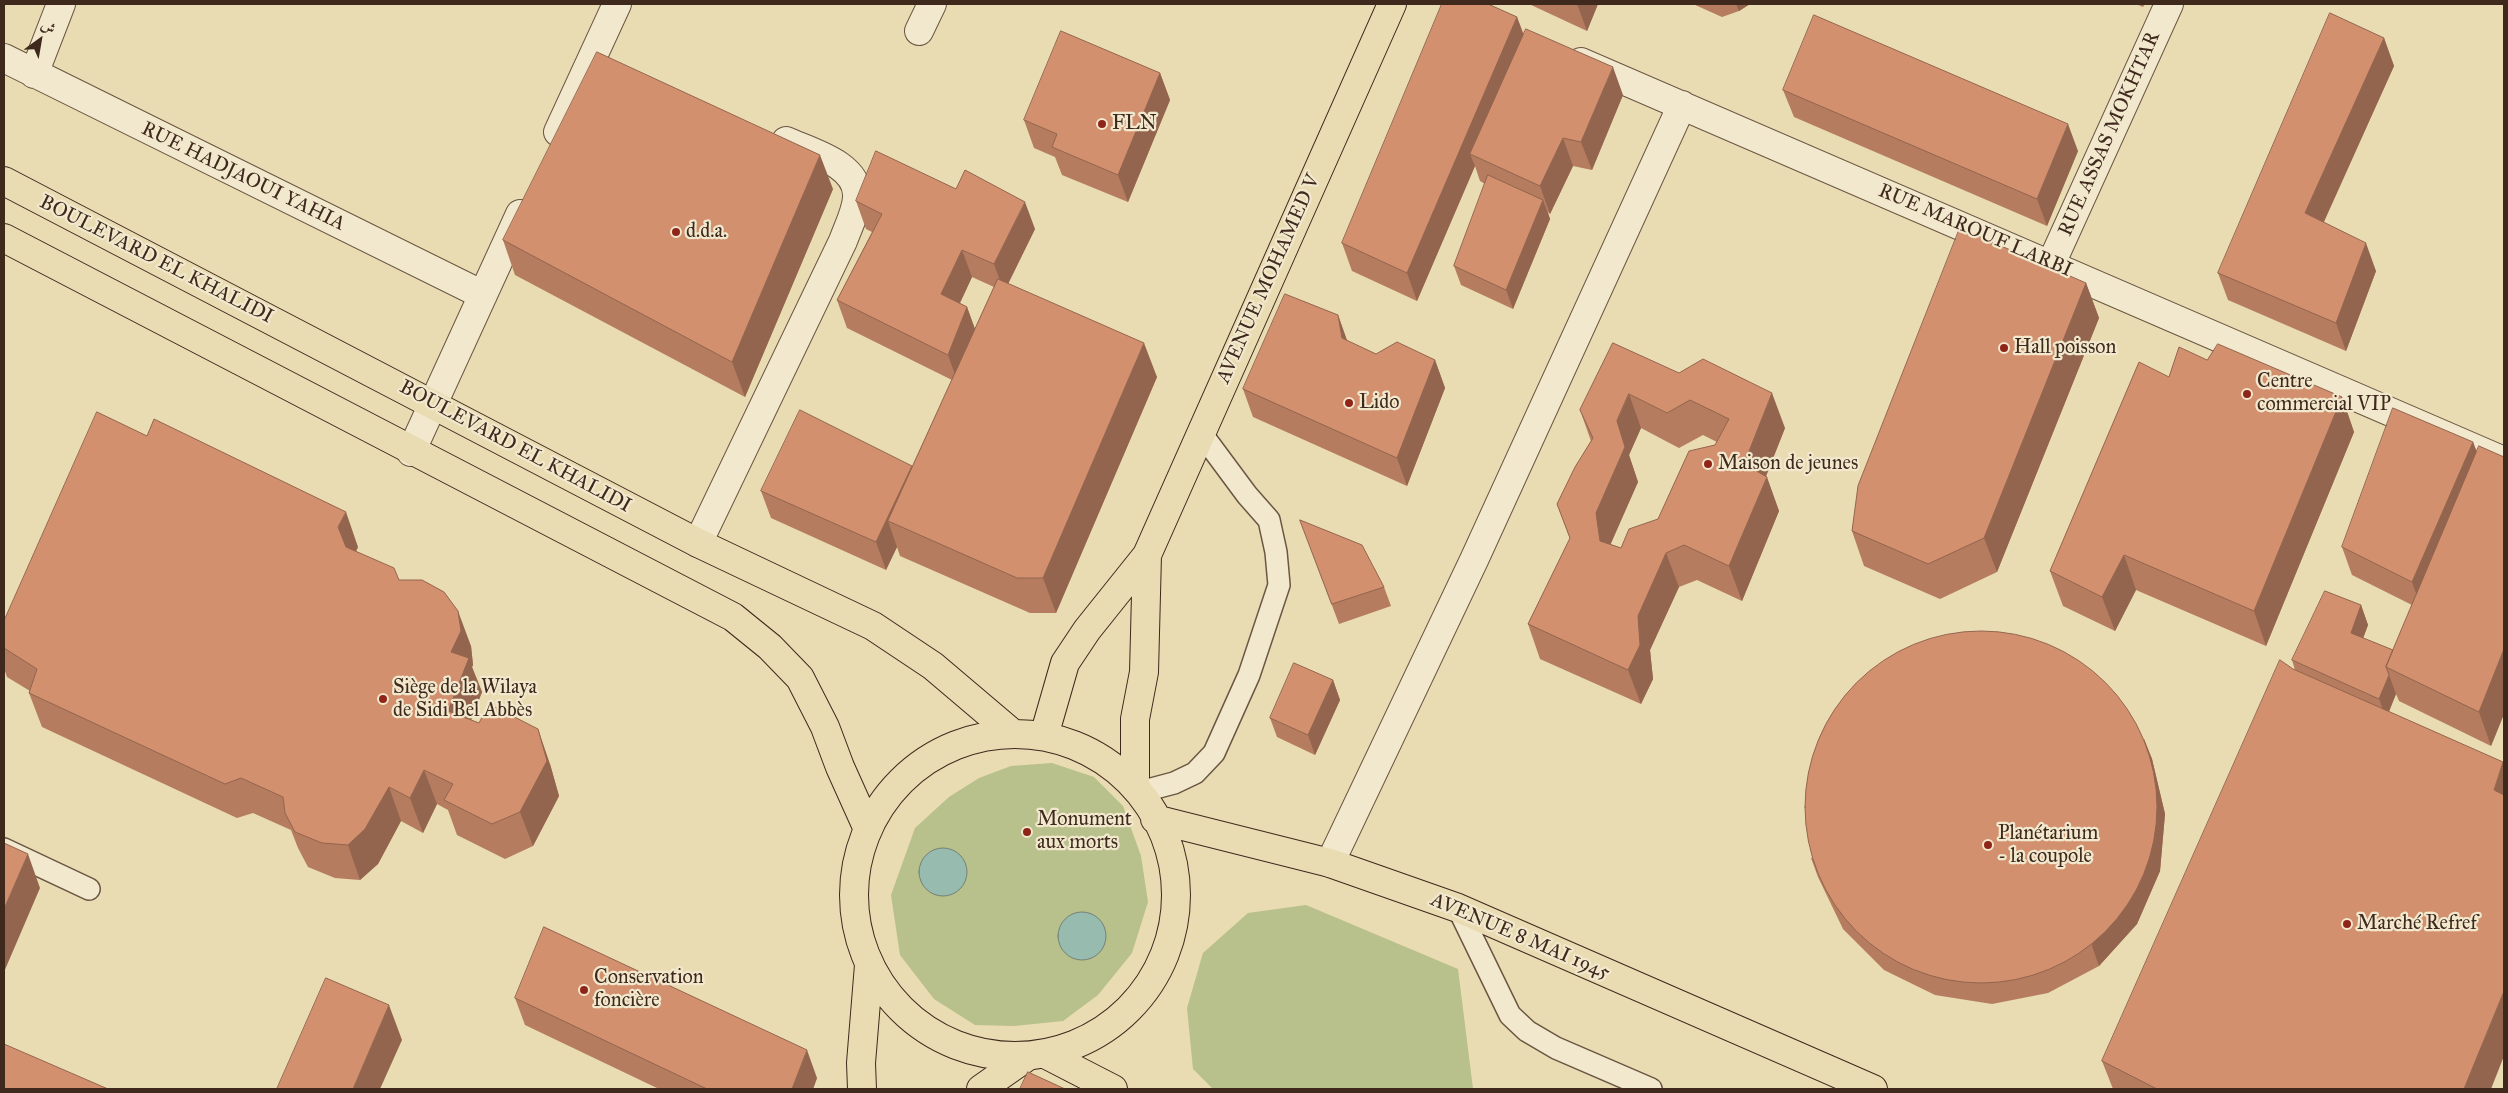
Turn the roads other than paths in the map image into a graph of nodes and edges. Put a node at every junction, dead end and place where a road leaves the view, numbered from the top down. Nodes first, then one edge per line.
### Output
1 (61, 4) edge
2 (617, 4) edge
3 (932, 4) edge
4 (1392, 4) edge
5 (2169, 4) edge
6 (919, 31) dead end
7 (1554, 50) edge
8 (4, 58) edge
9 (592, 59) junction
10 (618, 70) edge
11 (34, 74) junction
12 (1682, 105) junction
13 (760, 131) edge
14 (546, 159) edge
15 (4, 181) edge
16 (529, 195) edge
17 (4, 238) edge
18 (2051, 264) junction
19 (483, 295) junction
20 (433, 404) junction
21 (1201, 433) junction
22 (411, 452) junction
23 (2504, 461) edge
24 (698, 543) junction
25 (1147, 555) junction
26 (1012, 733) junction
27 (1044, 736) junction
28 (1137, 789) junction
29 (1156, 818) junction
30 (868, 827) junction
31 (4, 849) edge
32 (1330, 863) junction
33 (89, 889) dead end
34 (1458, 908) junction
35 (869, 965) junction
36 (1036, 1055) junction
37 (862, 1089) edge
38 (980, 1089) edge
39 (1112, 1089) edge
40 (1651, 1089) edge
41 (1873, 1089) edge

1 - 11 street
2 - 9 street
3 - 6 street
4 - 21 main road, AVENUE MOHAMED V
5 - 18 street, RUE ASSAS MOKHTAR
7 - 12 street, RUE MAROUF LARBI
8 - 11 street, RUE HADJAOUI YAHIA
9 - 10 street
9 - 14 street
11 - 19 street, RUE HADJAOUI YAHIA
12 - 18 street, RUE MAROUF LARBI
12 - 32 street
13 - 24 street
15 - 20 main road, BOULEVARD EL KHALIDI
16 - 19 street
17 - 22 main road
18 - 23 street, RUE MAROUF LARBI
19 - 20 street
20 - 22 street
20 - 24 main road, BOULEVARD EL KHALIDI
21 - 25 main road, AVENUE MOHAMED V
21 - 28 lane
22 - 30 main road
24 - 26 main road, BOULEVARD EL KHALIDI
25 - 27 main road
25 - 28 main road
26 - 27 main road
26 - 30 main road
27 - 28 main road
28 - 29 main road
29 - 32 main road, AVENUE 8 MAI 1945
29 - 36 main road
30 - 35 main road
31 - 33 lane
32 - 34 main road, AVENUE 8 MAI 1945
34 - 40 lane
34 - 41 main road, AVENUE 8 MAI 1945
35 - 36 main road
35 - 37 main road
36 - 38 main road
36 - 39 main road

